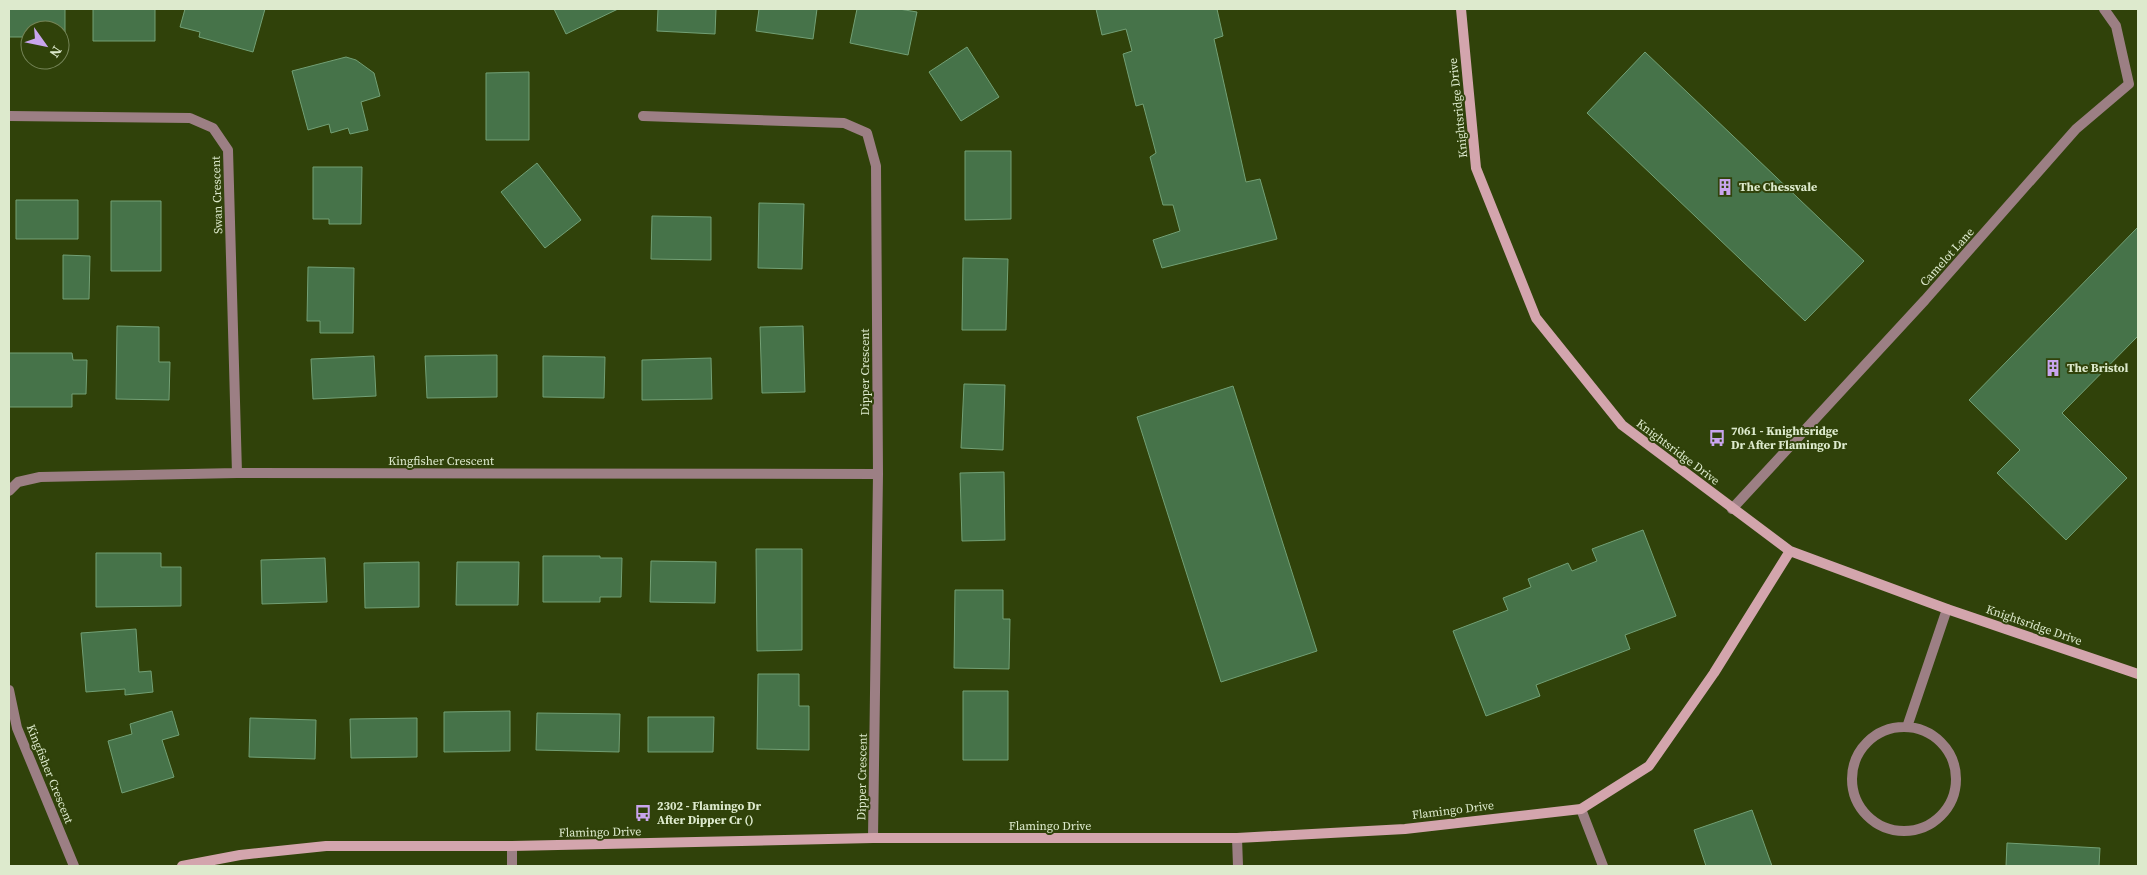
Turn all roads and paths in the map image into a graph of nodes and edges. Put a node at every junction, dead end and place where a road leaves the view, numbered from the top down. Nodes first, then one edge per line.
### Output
1 (1461, 9) edge
2 (2104, 9) edge
3 (9, 116) edge
4 (643, 116) dead end
5 (237, 473) junction
6 (878, 474) junction
7 (9, 491) edge
8 (1732, 509) junction
9 (1790, 551) junction
10 (1947, 608) junction
11 (2138, 674) edge
12 (9, 690) edge
13 (1907, 727) junction
14 (1581, 809) junction
15 (873, 838) junction
16 (1237, 838) junction
17 (512, 846) junction
18 (74, 866) edge
19 (182, 866) edge
20 (512, 866) edge
21 (1238, 866) edge
22 (1604, 866) edge

1 - 8 street, Knightsridge Drive
2 - 8 street, Camelot Lane
3 - 5 street, Swan Crescent
4 - 6 street, Dipper Crescent
5 - 6 street, Kingfisher Crescent
5 - 7 street, Kingfisher Crescent
6 - 15 street, Dipper Crescent
8 - 9 street, Knightsridge Drive
9 - 10 street, Knightsridge Drive
9 - 14 street, Flamingo Drive
10 - 11 street, Knightsridge Drive
10 - 13 street
12 - 18 street, Kingfisher Crescent
13 - 13 street
14 - 16 street, Flamingo Drive
14 - 22 street
15 - 16 street, Flamingo Drive
15 - 17 street, Flamingo Drive
16 - 21 street
17 - 19 street, Flamingo Drive
17 - 20 street

